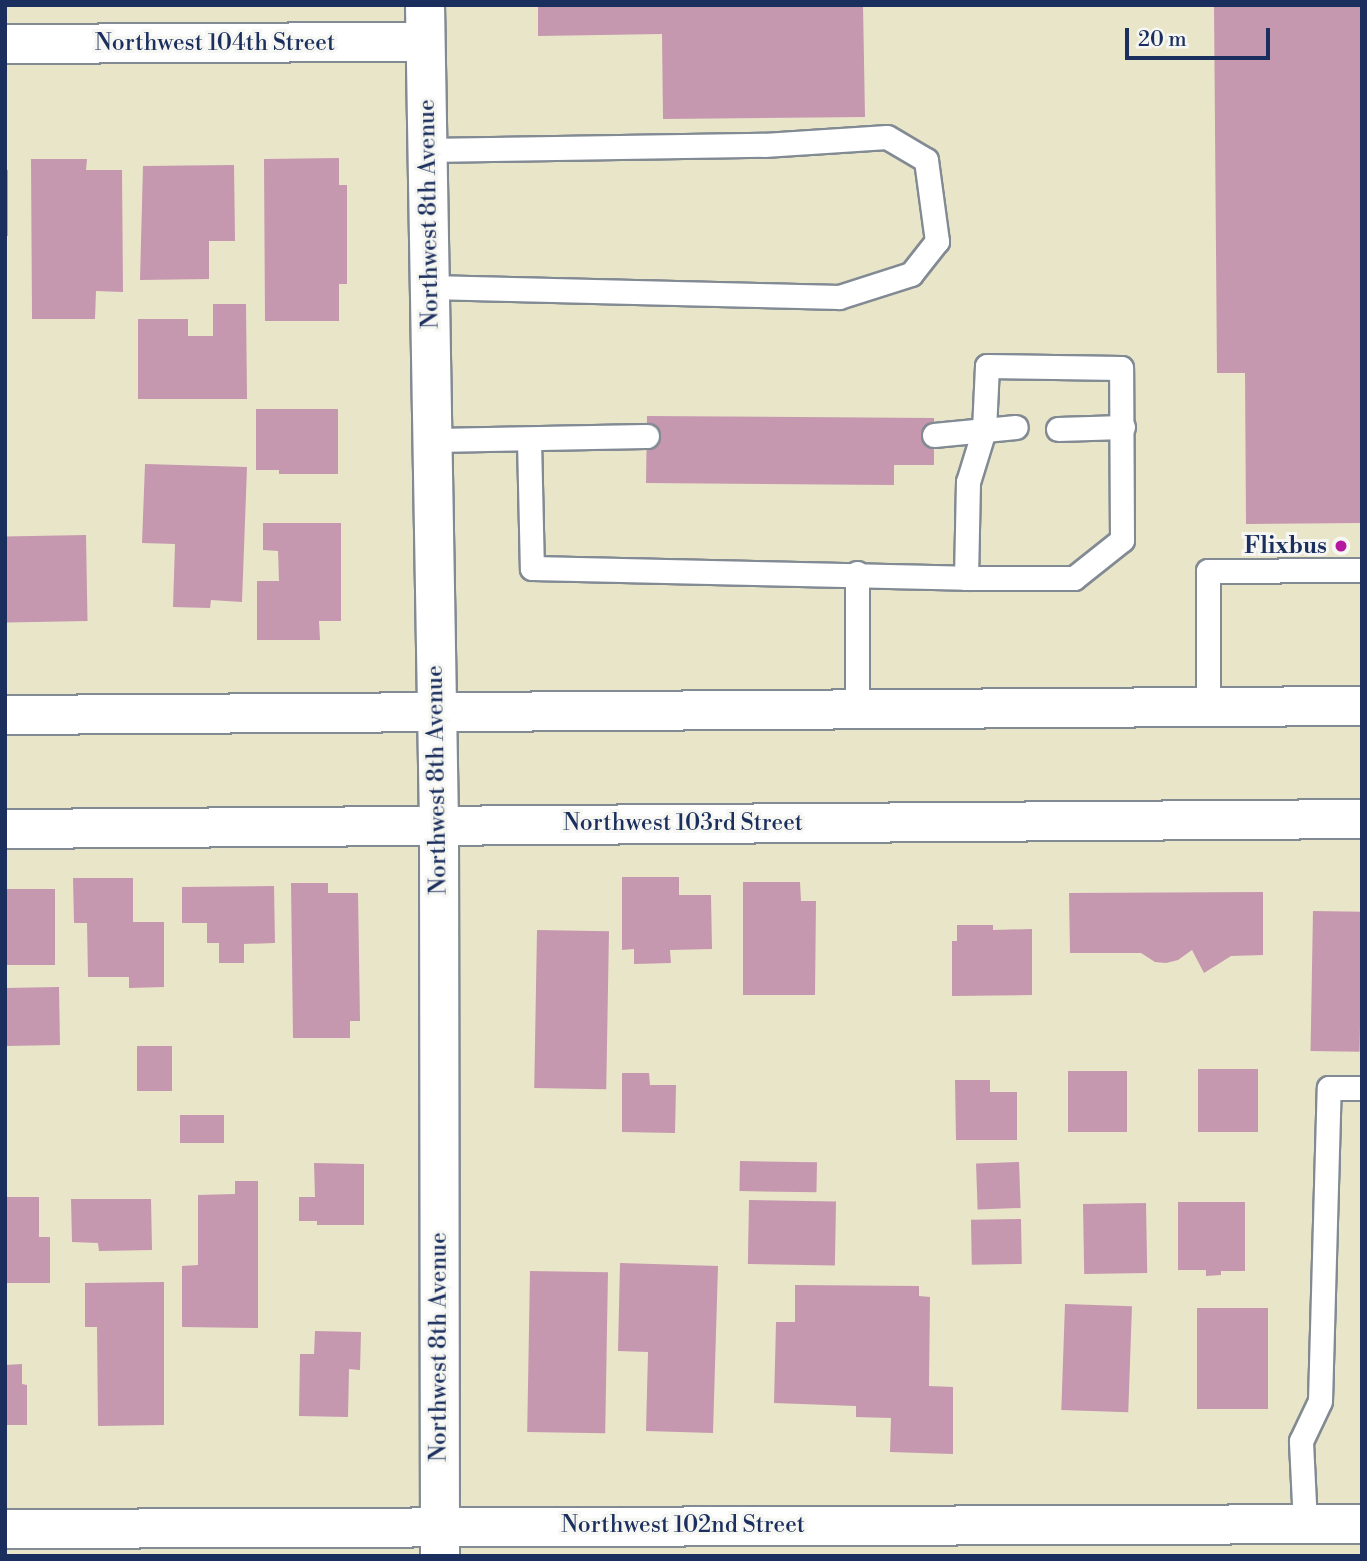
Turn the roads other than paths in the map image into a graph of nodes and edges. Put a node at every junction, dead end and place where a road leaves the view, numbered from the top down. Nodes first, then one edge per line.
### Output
1 (425, 24) edge
2 (5, 44) edge
3 (427, 150) junction
4 (430, 287) junction
5 (1016, 427) dead end
6 (1124, 427) junction
7 (1058, 429) dead end
8 (984, 430) junction
9 (934, 435) dead end
10 (647, 436) dead end
11 (433, 440) junction
12 (529, 440) junction
13 (1362, 570) edge
14 (857, 573) junction
15 (966, 578) junction
16 (1362, 706) edge
17 (1208, 708) junction
18 (857, 710) junction
19 (437, 713) junction
20 (5, 715) edge
21 (1362, 819) edge
22 (439, 825) junction
23 (5, 829) edge
24 (1362, 1088) edge
25 (1305, 1524) junction
26 (1362, 1524) edge
27 (5, 1529) edge
28 (440, 1541) edge

1 - 2 street, Northwest 104th Street
1 - 3 street, Northwest 8th Avenue
3 - 4 street, Northwest 8th Avenue
3 - 4 lane
4 - 11 street, Northwest 8th Avenue
5 - 8 lane
6 - 7 lane
6 - 8 lane
6 - 15 lane
8 - 9 lane
8 - 15 lane
10 - 12 lane
11 - 12 lane
11 - 19 street, Northwest 8th Avenue
12 - 14 lane
13 - 17 lane
14 - 15 lane
14 - 18 lane
16 - 17 street
17 - 18 street
18 - 19 street
19 - 20 street
19 - 22 street, Northwest 8th Avenue
21 - 22 street, Northwest 103rd Street
22 - 23 street, Northwest 103rd Street
22 - 28 street, Northwest 8th Avenue
24 - 25 lane
25 - 26 street, Northwest 102nd Street
25 - 28 street, Northwest 102nd Street
27 - 28 street, Northwest 102nd Street

